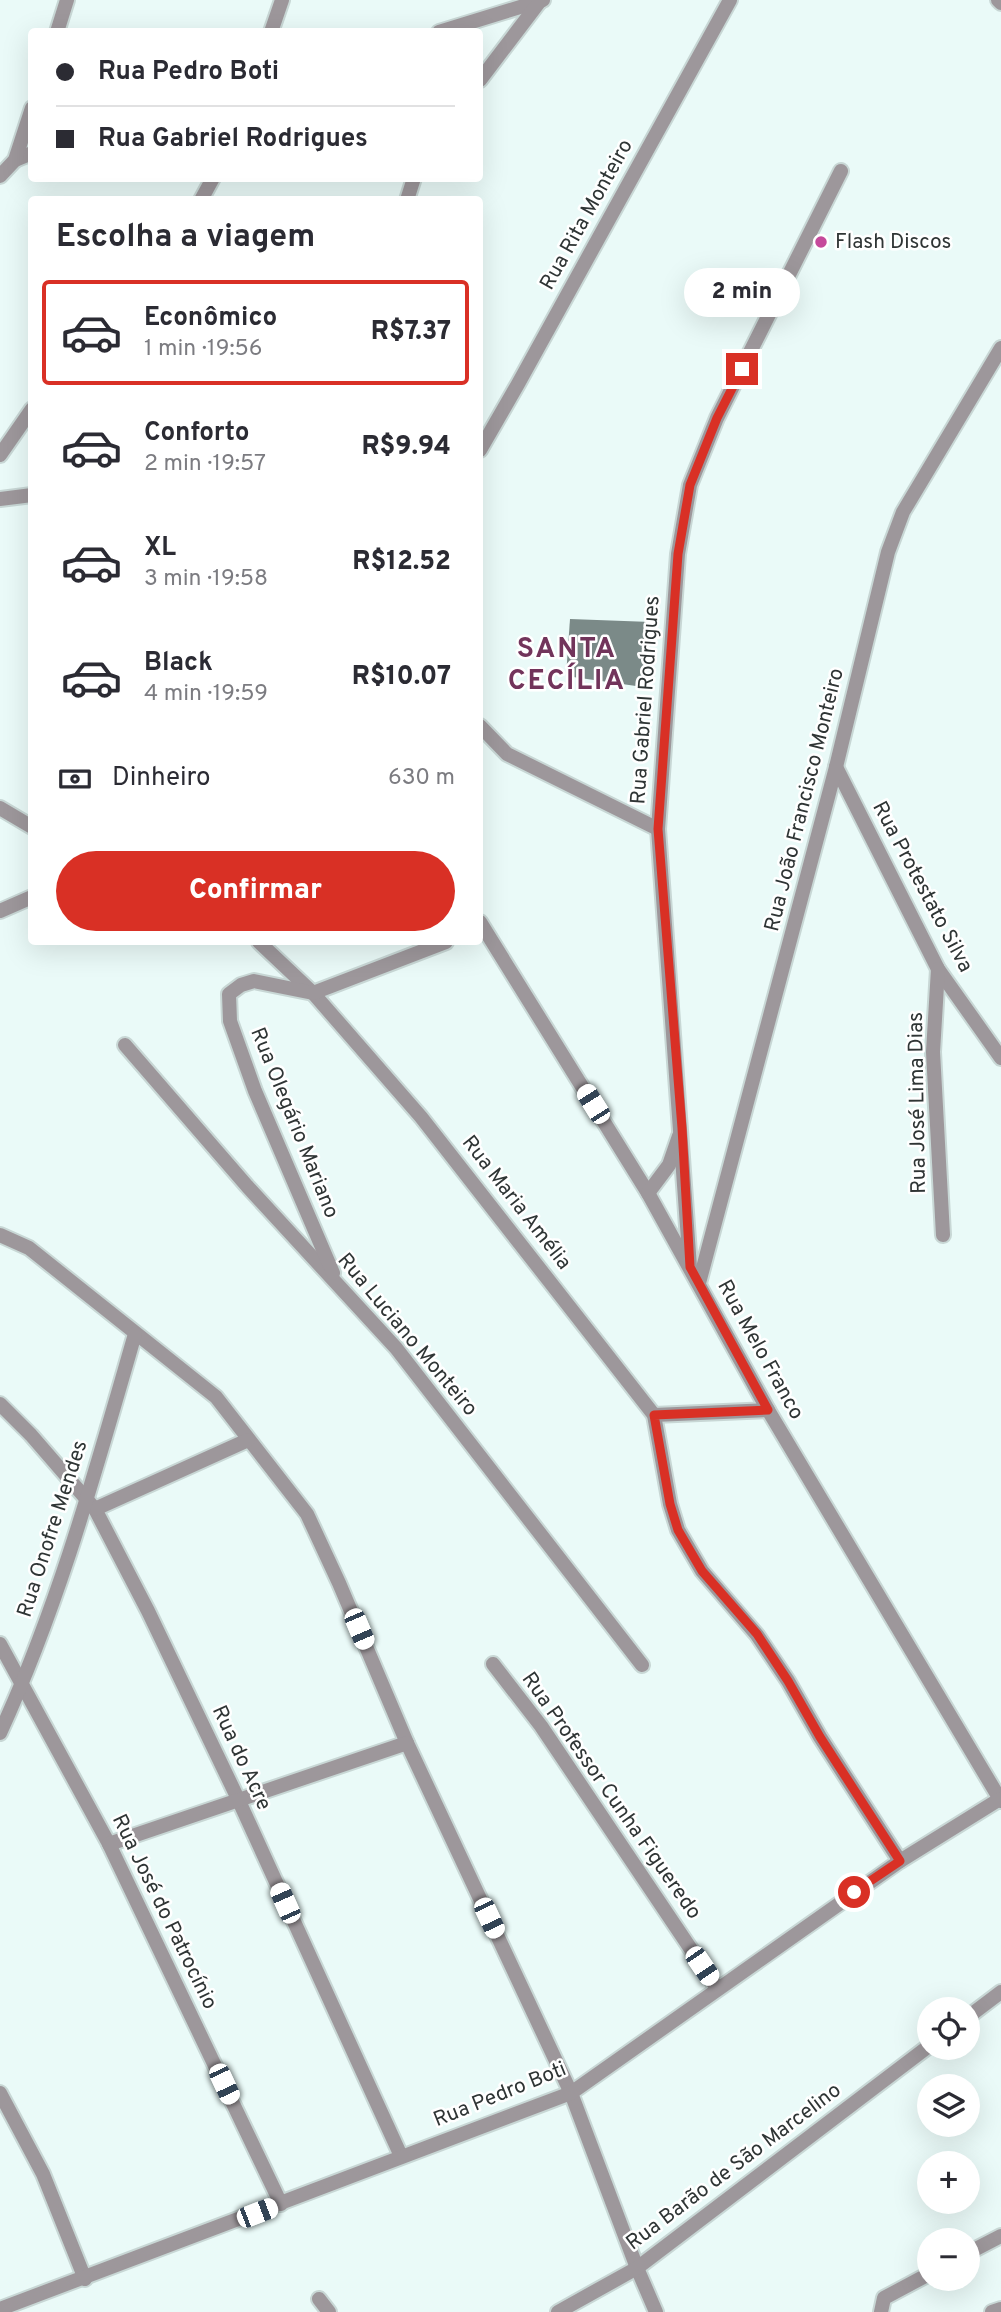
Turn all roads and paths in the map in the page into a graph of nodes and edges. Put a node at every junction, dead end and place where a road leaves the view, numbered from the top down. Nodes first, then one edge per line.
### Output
1 (67, 0) edge
2 (282, 0) edge
3 (730, 0) edge
4 (541, 1) edge
5 (58, 28) edge
6 (272, 28) edge
7 (452, 28) edge
8 (483, 76) edge
9 (28, 120) edge
10 (28, 155) edge
11 (15, 160) junction
12 (841, 171) dead end
13 (0, 176) edge
14 (1001, 348) edge
15 (28, 415) edge
16 (483, 445) edge
17 (0, 455) edge
18 (28, 496) edge
19 (0, 499) edge
20 (483, 729) edge
21 (836, 767) junction
22 (0, 808) edge
23 (28, 825) edge
24 (658, 829) junction
25 (28, 899) edge
26 (0, 911) edge
27 (483, 929) edge
28 (262, 945) edge
29 (438, 945) edge
30 (937, 969) junction
31 (313, 993) junction
32 (125, 1045) dead end
33 (1001, 1058) edge
34 (682, 1128) junction
35 (648, 1192) junction
36 (0, 1235) edge
37 (943, 1235) dead end
38 (690, 1267) junction
39 (699, 1283) junction
40 (338, 1284) junction
41 (135, 1334) junction
42 (0, 1405) edge
43 (768, 1410) junction
44 (654, 1415) junction
45 (248, 1440) junction
46 (91, 1504) junction
47 (0, 1644) edge
48 (494, 1664) dead end
49 (642, 1665) dead end
50 (23, 1684) junction
51 (0, 1733) edge
52 (407, 1744) junction
53 (1000, 1800) edge
54 (239, 1801) junction
55 (109, 1844) junction
56 (900, 1861) junction
57 (717, 1988) junction
58 (1001, 1992) edge
59 (980, 2008) edge
60 (917, 2055) edge
61 (571, 2093) junction
62 (0, 2094) edge
63 (401, 2156) junction
64 (281, 2204) junction
65 (1001, 2236) edge
66 (980, 2247) edge
67 (637, 2268) junction
68 (85, 2279) junction
69 (917, 2280) edge
70 (319, 2299) dead end
71 (0, 2309) edge
72 (1001, 2309) edge
73 (330, 2312) edge
74 (558, 2312) edge
75 (656, 2312) edge
76 (881, 2312) edge
77 (992, 2312) edge

1 - 5 street
2 - 6 street
3 - 16 street, Rua Rita Monteiro
4 - 7 street
4 - 8 street
9 - 11 street
10 - 11 street
11 - 13 street
12 - 24 street, Rua Gabriel Rodrigues
14 - 21 street, Rua João Francisco Monteiro
15 - 17 street
18 - 19 street
20 - 24 street
21 - 30 street, Rua Protestato Silva
21 - 39 street, Rua João Francisco Monteiro
22 - 23 street
24 - 34 street, Rua Gabriel Rodrigues
25 - 26 street
27 - 35 street, Rua Melo Franco
28 - 31 street, Rua Maria Amélia
29 - 31 street
30 - 33 street, Rua Protestato Silva
30 - 37 street, Rua José Lima Dias
31 - 40 street, Rua Olegário Mariano
31 - 44 street, Rua Maria Amélia
32 - 40 street, Rua Luciano Monteiro
34 - 35 street
34 - 38 street, Rua Gabriel Rodrigues
35 - 38 street, Rua Melo Franco
36 - 41 street
38 - 39 street, Rua Melo Franco
39 - 43 street, Rua Melo Franco
40 - 49 street, Rua Luciano Monteiro
41 - 45 street
41 - 46 street, Rua Onofre Mendes
42 - 46 street, Rua do Acre
43 - 44 street
43 - 53 street, Rua Melo Franco
44 - 56 street
45 - 46 street
45 - 52 street
46 - 50 street, Rua Onofre Mendes
46 - 54 street, Rua do Acre
47 - 50 street, Rua José do Patrocínio
48 - 57 street, Rua Professor Cunha Figueredo
50 - 51 street, Rua Onofre Mendes
50 - 55 street, Rua José do Patrocínio
52 - 54 street
52 - 61 street
53 - 56 street, Rua Pedro Boti
54 - 55 street
54 - 63 street, Rua do Acre
55 - 64 street, Rua José do Patrocínio
56 - 57 street, Rua Pedro Boti
57 - 61 street, Rua Pedro Boti
58 - 59 street
60 - 67 street, Rua Barão de São Marcelino
61 - 63 street, Rua Pedro Boti
61 - 67 street
62 - 68 street
63 - 64 street, Rua Pedro Boti
64 - 68 street, Rua Pedro Boti
65 - 66 street
67 - 74 street, Rua Barão de São Marcelino
67 - 75 street
68 - 71 street, Rua Pedro Boti
69 - 76 street
70 - 73 street
72 - 77 street

